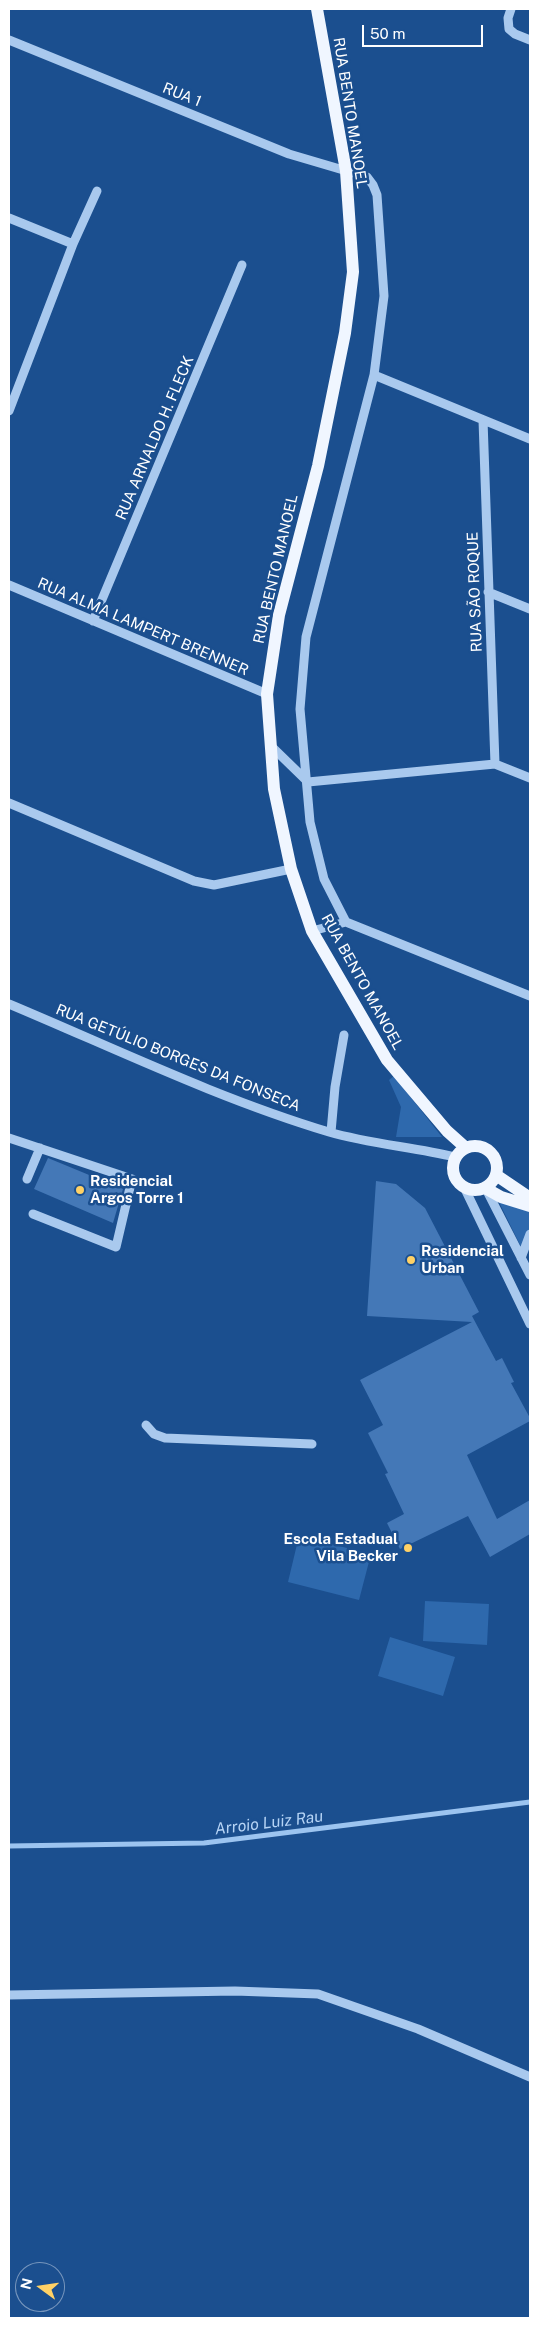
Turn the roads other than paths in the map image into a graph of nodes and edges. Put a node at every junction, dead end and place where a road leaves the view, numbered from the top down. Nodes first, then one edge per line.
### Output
1 (317, 9) edge
2 (511, 9) edge
3 (9, 40) edge
4 (530, 40) edge
5 (346, 171) junction
6 (97, 191) dead end
7 (9, 218) edge
8 (73, 244) junction
9 (242, 265) dead end
10 (374, 375) junction
11 (9, 411) edge
12 (483, 420) junction
13 (530, 439) edge
14 (9, 585) edge
15 (488, 592) junction
16 (530, 609) edge
17 (93, 621) junction
18 (267, 694) junction
19 (271, 746) junction
20 (496, 764) junction
21 (530, 778) edge
22 (308, 782) junction
23 (9, 803) edge
24 (291, 869) junction
25 (346, 922) junction
26 (312, 932) junction
27 (530, 996) edge
28 (9, 1004) edge
29 (344, 1036) dead end
30 (331, 1132) junction
31 (9, 1138) edge
32 (40, 1148) junction
33 (466, 1148) junction
34 (455, 1158) junction
35 (496, 1175) junction
36 (27, 1179) dead end
37 (465, 1188) junction
38 (485, 1188) junction
39 (530, 1198) edge
40 (530, 1206) edge
41 (33, 1214) dead end
42 (530, 1234) edge
43 (521, 1258) junction
44 (530, 1275) edge
45 (530, 1324) edge
46 (146, 1425) dead end
47 (312, 1444) dead end
48 (9, 1995) edge
49 (530, 2077) edge

1 - 5 main road, RUA BENTO MANOEL
2 - 4 street
3 - 5 street, RUA 1
5 - 10 street, RUA 1
5 - 18 main road, RUA BENTO MANOEL
6 - 8 street
7 - 8 street
8 - 11 street
9 - 17 street, RUA ARNALDO H. FLECK
10 - 12 street
10 - 22 street, RUA 1
12 - 13 street
12 - 15 street, RUA SÃO ROQUE
14 - 17 street, RUA ALMA LAMPERT BRENNER
15 - 16 street
15 - 20 street, RUA SÃO ROQUE
17 - 18 street, RUA ALMA LAMPERT BRENNER
18 - 19 main road, RUA BENTO MANOEL
19 - 22 street
19 - 24 main road, RUA BENTO MANOEL
20 - 21 street
20 - 22 street
22 - 25 street, RUA 1
23 - 24 street
24 - 26 main road, RUA BENTO MANOEL
25 - 26 street
25 - 27 street
26 - 33 main road, RUA BENTO MANOEL
28 - 30 street, RUA GETÚLIO BORGES DA FONSECA
29 - 30 street
30 - 34 street, RUA GETÚLIO BORGES DA FONSECA
31 - 32 street
32 - 36 street
32 - 41 street
33 - 34 main road
33 - 35 main road
34 - 37 main road
35 - 38 main road
35 - 39 main road
37 - 38 main road
37 - 45 street
38 - 40 main road
38 - 43 street
42 - 43 street
43 - 44 street
46 - 47 street
48 - 49 street

